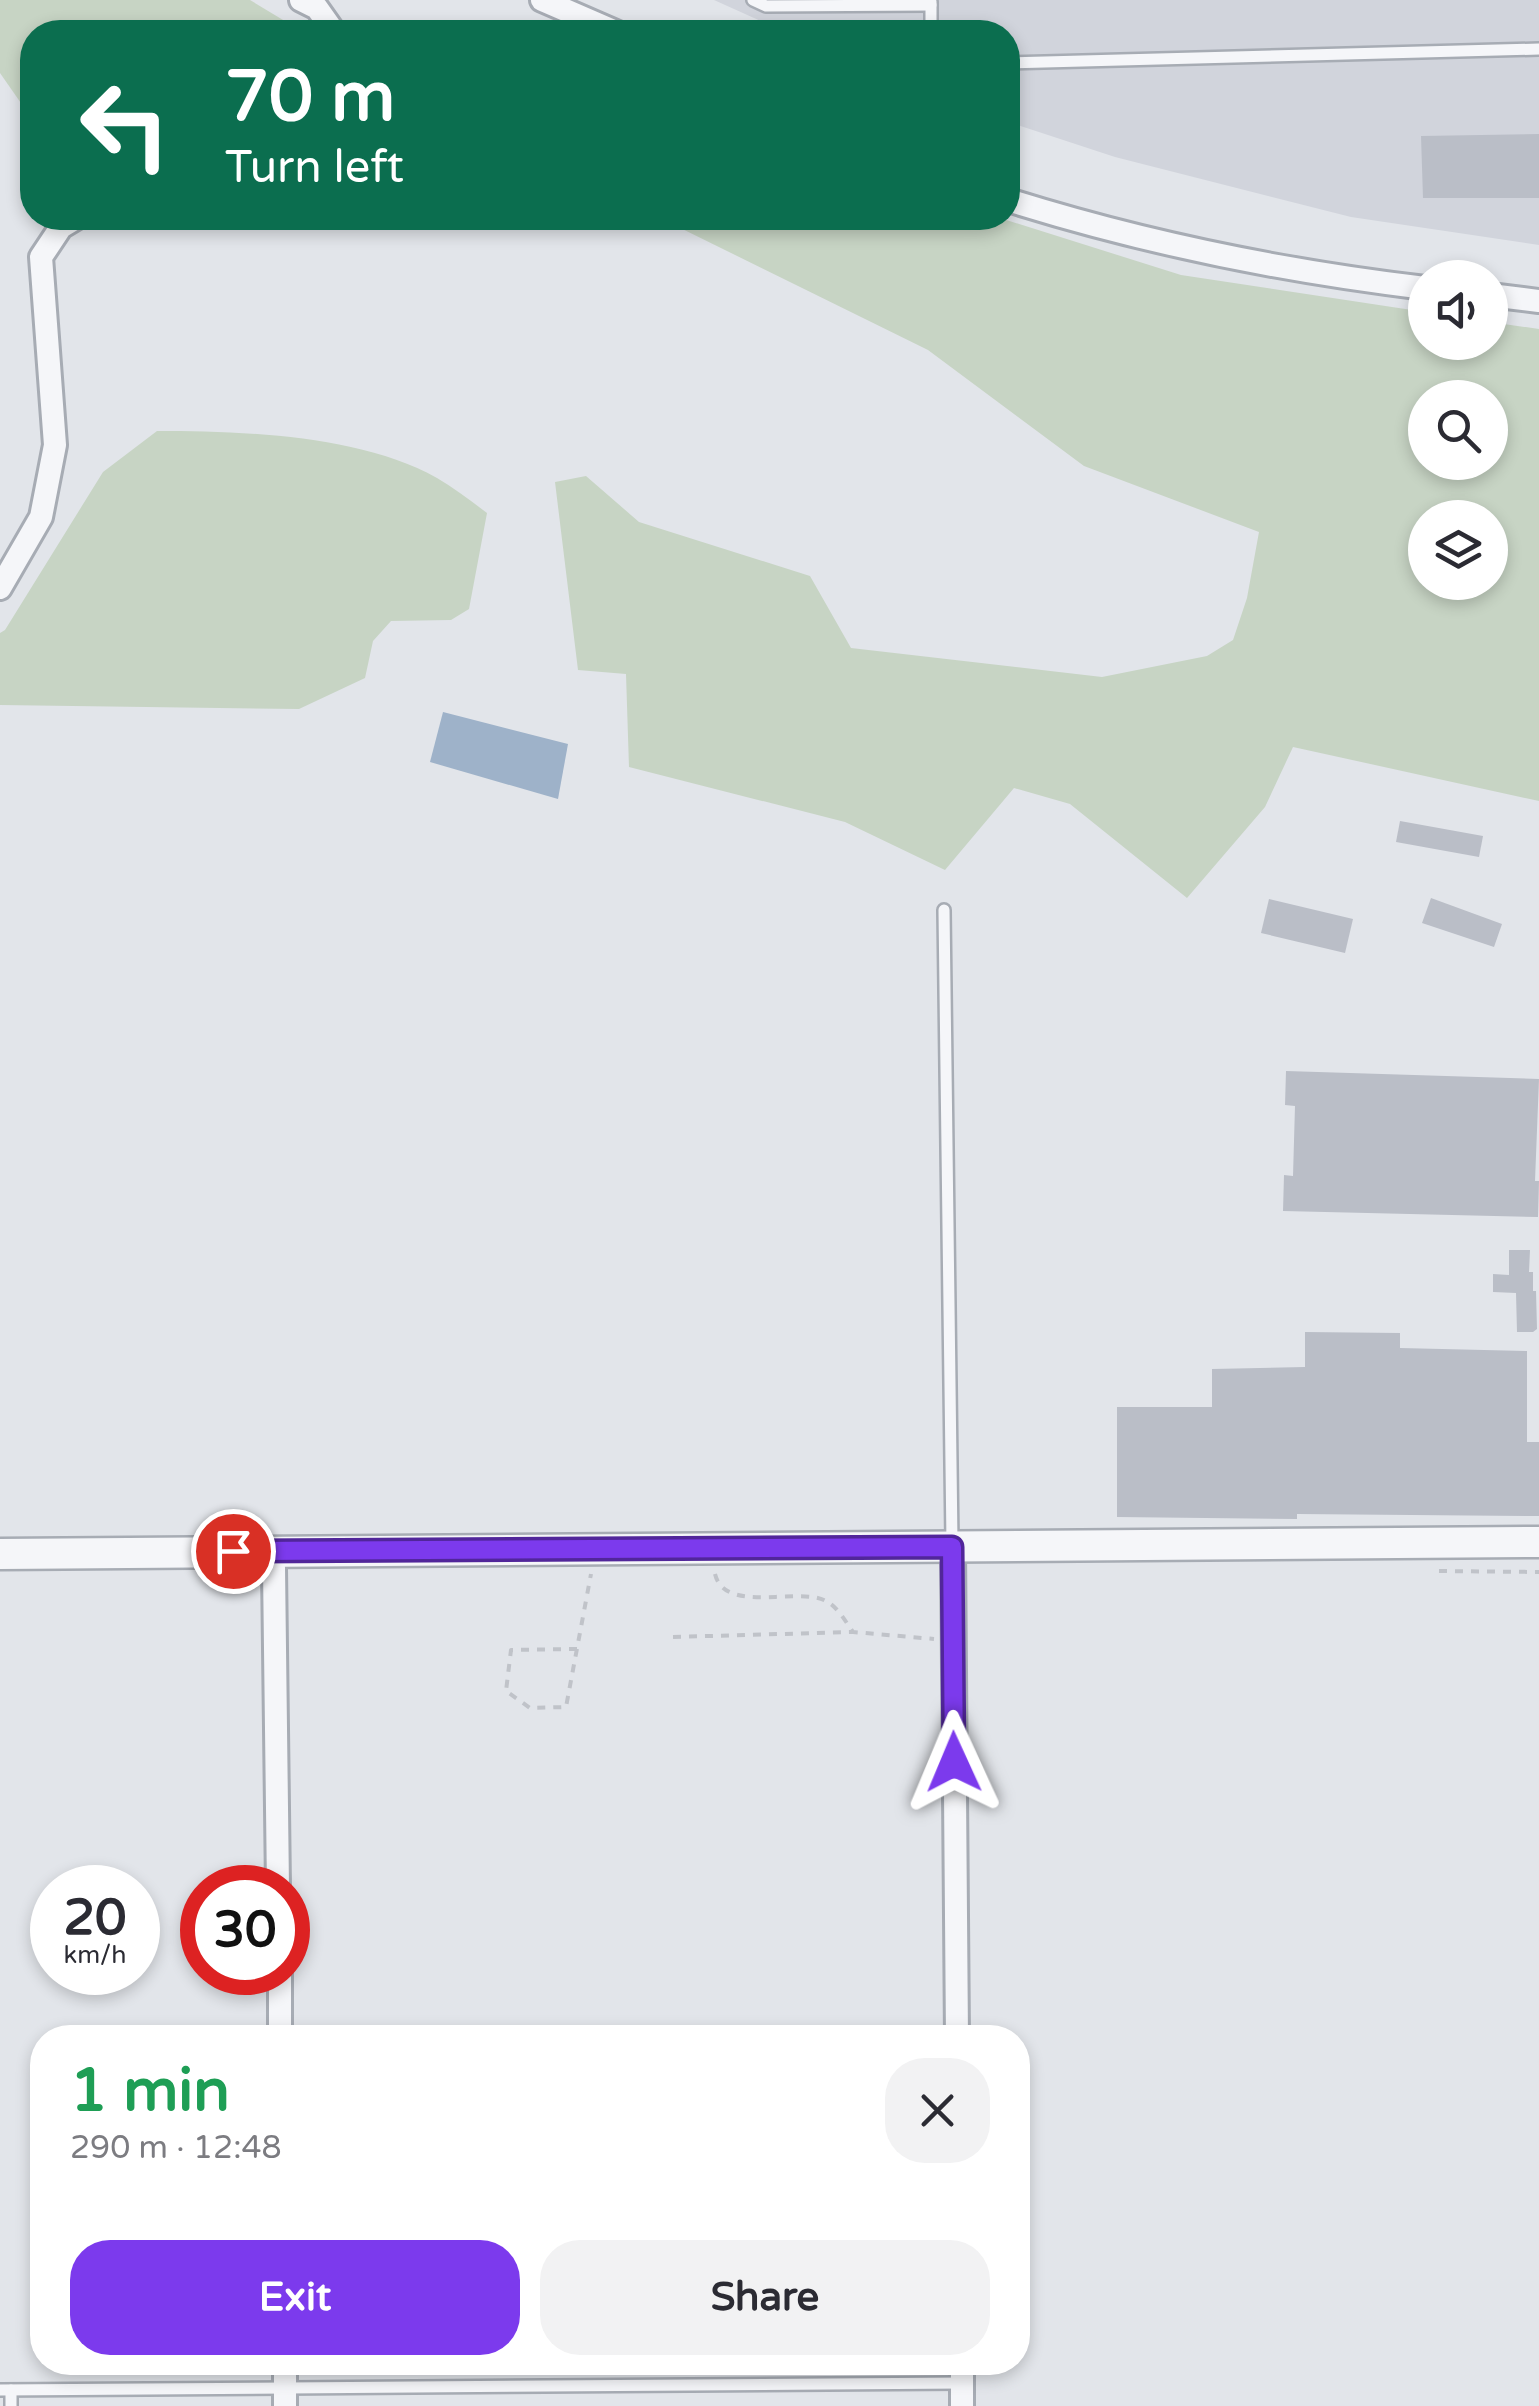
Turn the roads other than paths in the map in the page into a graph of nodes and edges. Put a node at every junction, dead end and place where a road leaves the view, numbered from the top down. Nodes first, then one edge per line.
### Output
1 (301, 0) edge
2 (542, 0) edge
3 (754, 0) edge
4 (931, 3) edge
5 (326, 20) edge
6 (588, 20) edge
7 (1539, 48) edge
8 (1020, 63) edge
9 (1020, 204) edge
10 (59, 230) edge
11 (1408, 286) edge
12 (1508, 297) edge
13 (1539, 300) edge
14 (0, 588) edge
15 (944, 910) dead end
16 (1539, 1542) edge
17 (952, 1547) junction
18 (272, 1550) junction
19 (0, 1554) edge
20 (278, 1865) edge
21 (280, 1995) edge
22 (280, 2025) edge
23 (958, 2025) edge
24 (962, 2384) edge
25 (5, 2390) edge
26 (285, 2396) edge
27 (10, 2406) edge

1 - 5 street
2 - 6 street
3 - 4 lane
7 - 8 lane
9 - 11 street
10 - 14 street
12 - 13 street
15 - 17 lane
16 - 17 street
17 - 18 street
17 - 23 street
18 - 19 street
18 - 20 street
21 - 22 street
24 - 26 lane
25 - 26 lane
25 - 27 lane

